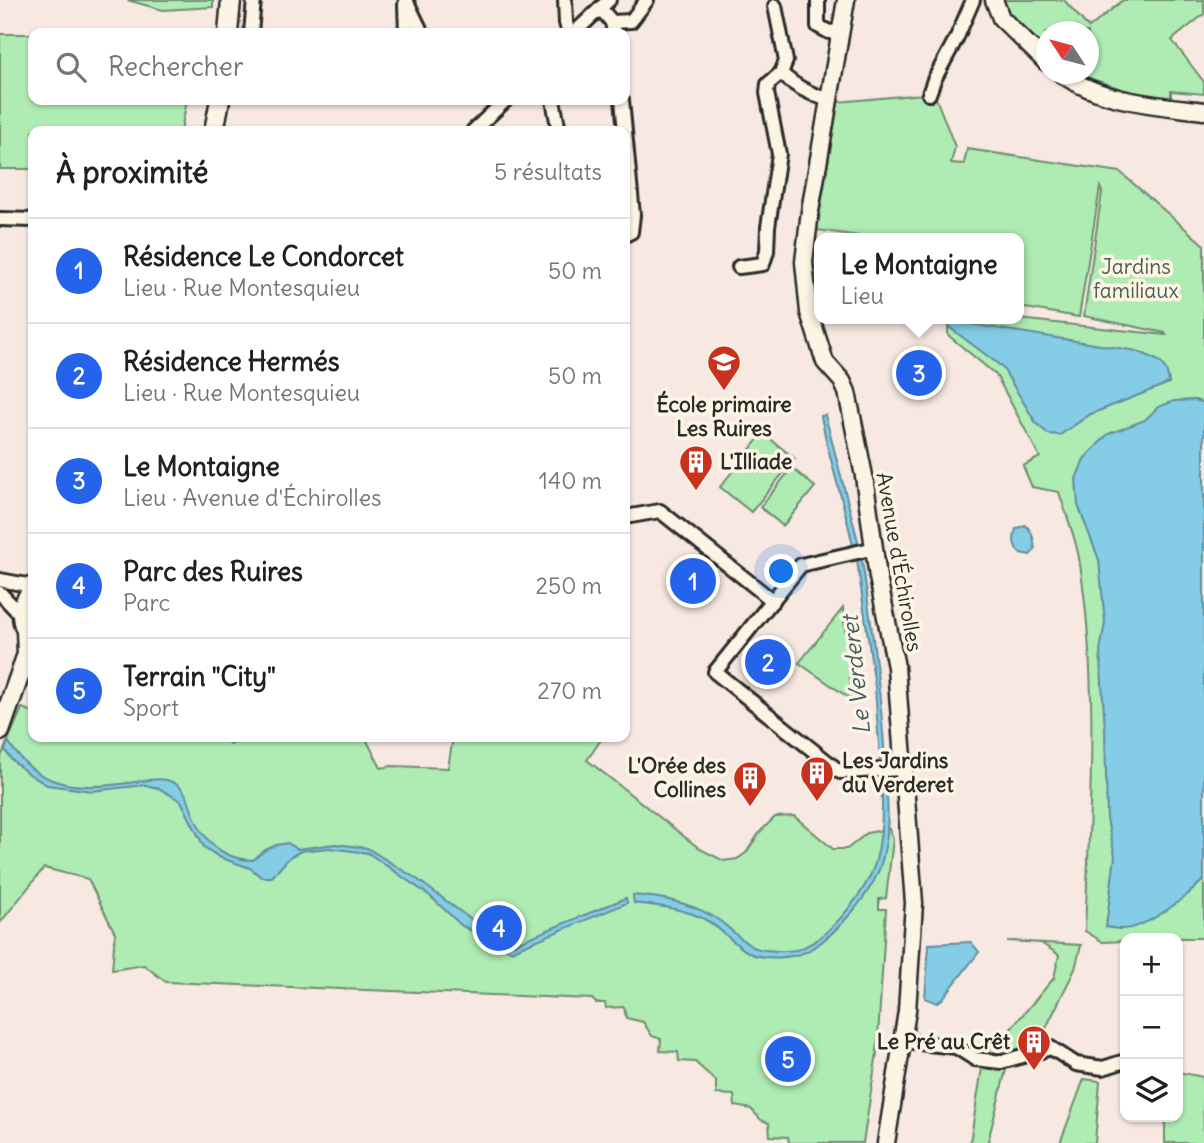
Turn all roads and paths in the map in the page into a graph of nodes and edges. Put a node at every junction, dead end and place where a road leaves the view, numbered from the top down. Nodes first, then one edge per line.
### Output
1 (231, 0) edge
2 (254, 0) edge
3 (405, 0) edge
4 (565, 0) edge
5 (647, 0) edge
6 (818, 0) edge
7 (846, 0) edge
8 (973, 0) edge
9 (994, 0) edge
10 (604, 4) edge
11 (775, 6) dead end
12 (228, 28) edge
13 (251, 28) edge
14 (406, 28) edge
15 (419, 28) edge
16 (569, 28) edge
17 (578, 28) edge
18 (613, 28) edge
19 (841, 31) junction
20 (1036, 52) edge
21 (781, 73) junction
22 (1080, 84) edge
23 (929, 94) dead end
24 (830, 100) junction
25 (219, 105) edge
26 (501, 105) edge
27 (554, 105) edge
28 (622, 105) edge
29 (1204, 111) edge
30 (215, 126) edge
31 (477, 126) edge
32 (558, 126) edge
33 (624, 126) edge
34 (630, 184) edge
35 (0, 219) edge
36 (28, 220) edge
37 (630, 232) edge
38 (739, 267) dead end
39 (630, 516) edge
40 (871, 549) junction
41 (0, 580) edge
42 (28, 587) edge
43 (0, 593) edge
44 (28, 596) edge
45 (774, 601) junction
46 (27, 628) edge
47 (28, 682) edge
48 (1, 728) edge
49 (897, 770) junction
50 (902, 1041) junction
51 (1120, 1063) edge
52 (886, 1143) edge

1 - 12 main road
2 - 13 street
3 - 14 street
3 - 15 street
4 - 16 street
5 - 18 street
6 - 19 street
7 - 19 street, Avenue d'Échirolles
8 - 23 street
9 - 20 street
10 - 17 street
10 - 18 street
11 - 21 street
19 - 24 street, Avenue d'Échirolles
21 - 24 street
21 - 38 street
22 - 29 street
24 - 40 street, Avenue d'Échirolles
25 - 30 main road
26 - 31 street
27 - 32 street
28 - 33 street
34 - 37 street
35 - 36 street
39 - 45 street
40 - 45 street
40 - 49 street, Avenue d'Échirolles
41 - 42 street
43 - 46 street
44 - 46 main road
45 - 49 street
46 - 48 main road
47 - 48 main road
49 - 50 street, Avenue d'Échirolles
50 - 51 street
50 - 52 street, Avenue d'Échirolles

